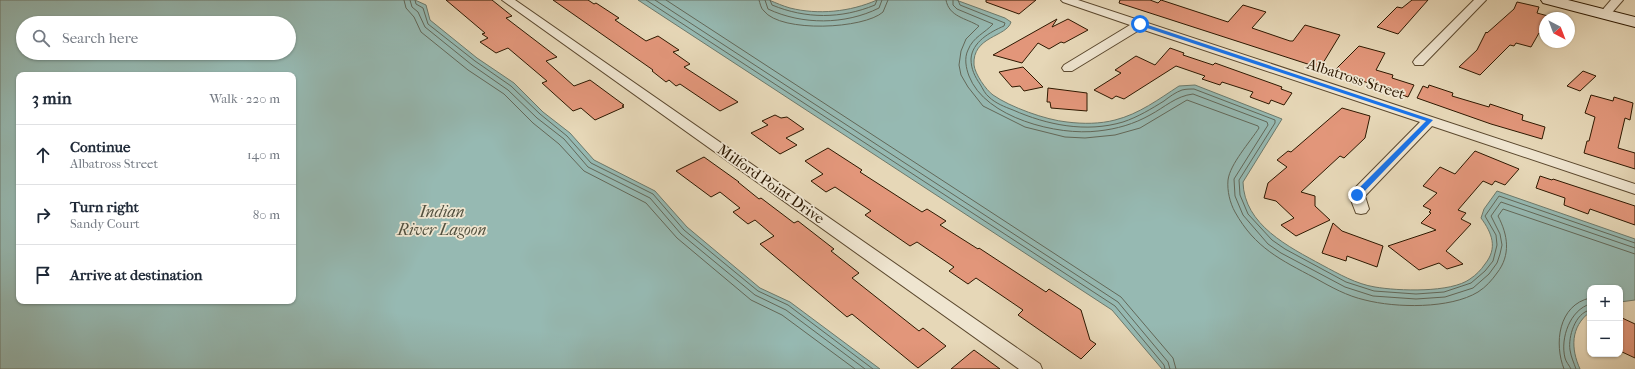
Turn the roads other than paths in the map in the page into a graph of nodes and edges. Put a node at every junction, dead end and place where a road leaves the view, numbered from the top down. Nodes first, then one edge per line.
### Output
1 (508, 0) edge
2 (1067, 0) edge
3 (1480, 0) edge
4 (1549, 0) edge
5 (1617, 0) edge
6 (1605, 14) junction
7 (1635, 22) edge
8 (1140, 24) junction
9 (1419, 62) dead end
10 (1068, 68) dead end
11 (1430, 120) junction
12 (1635, 189) edge
13 (1361, 209) dead end
14 (1033, 369) edge

1 - 14 street, Milford Point Drive
2 - 8 street, Albatross Street
3 - 9 street
4 - 6 street
5 - 6 street
6 - 7 street
8 - 10 street
8 - 11 street, Albatross Street
11 - 12 street, Albatross Street
11 - 13 street

